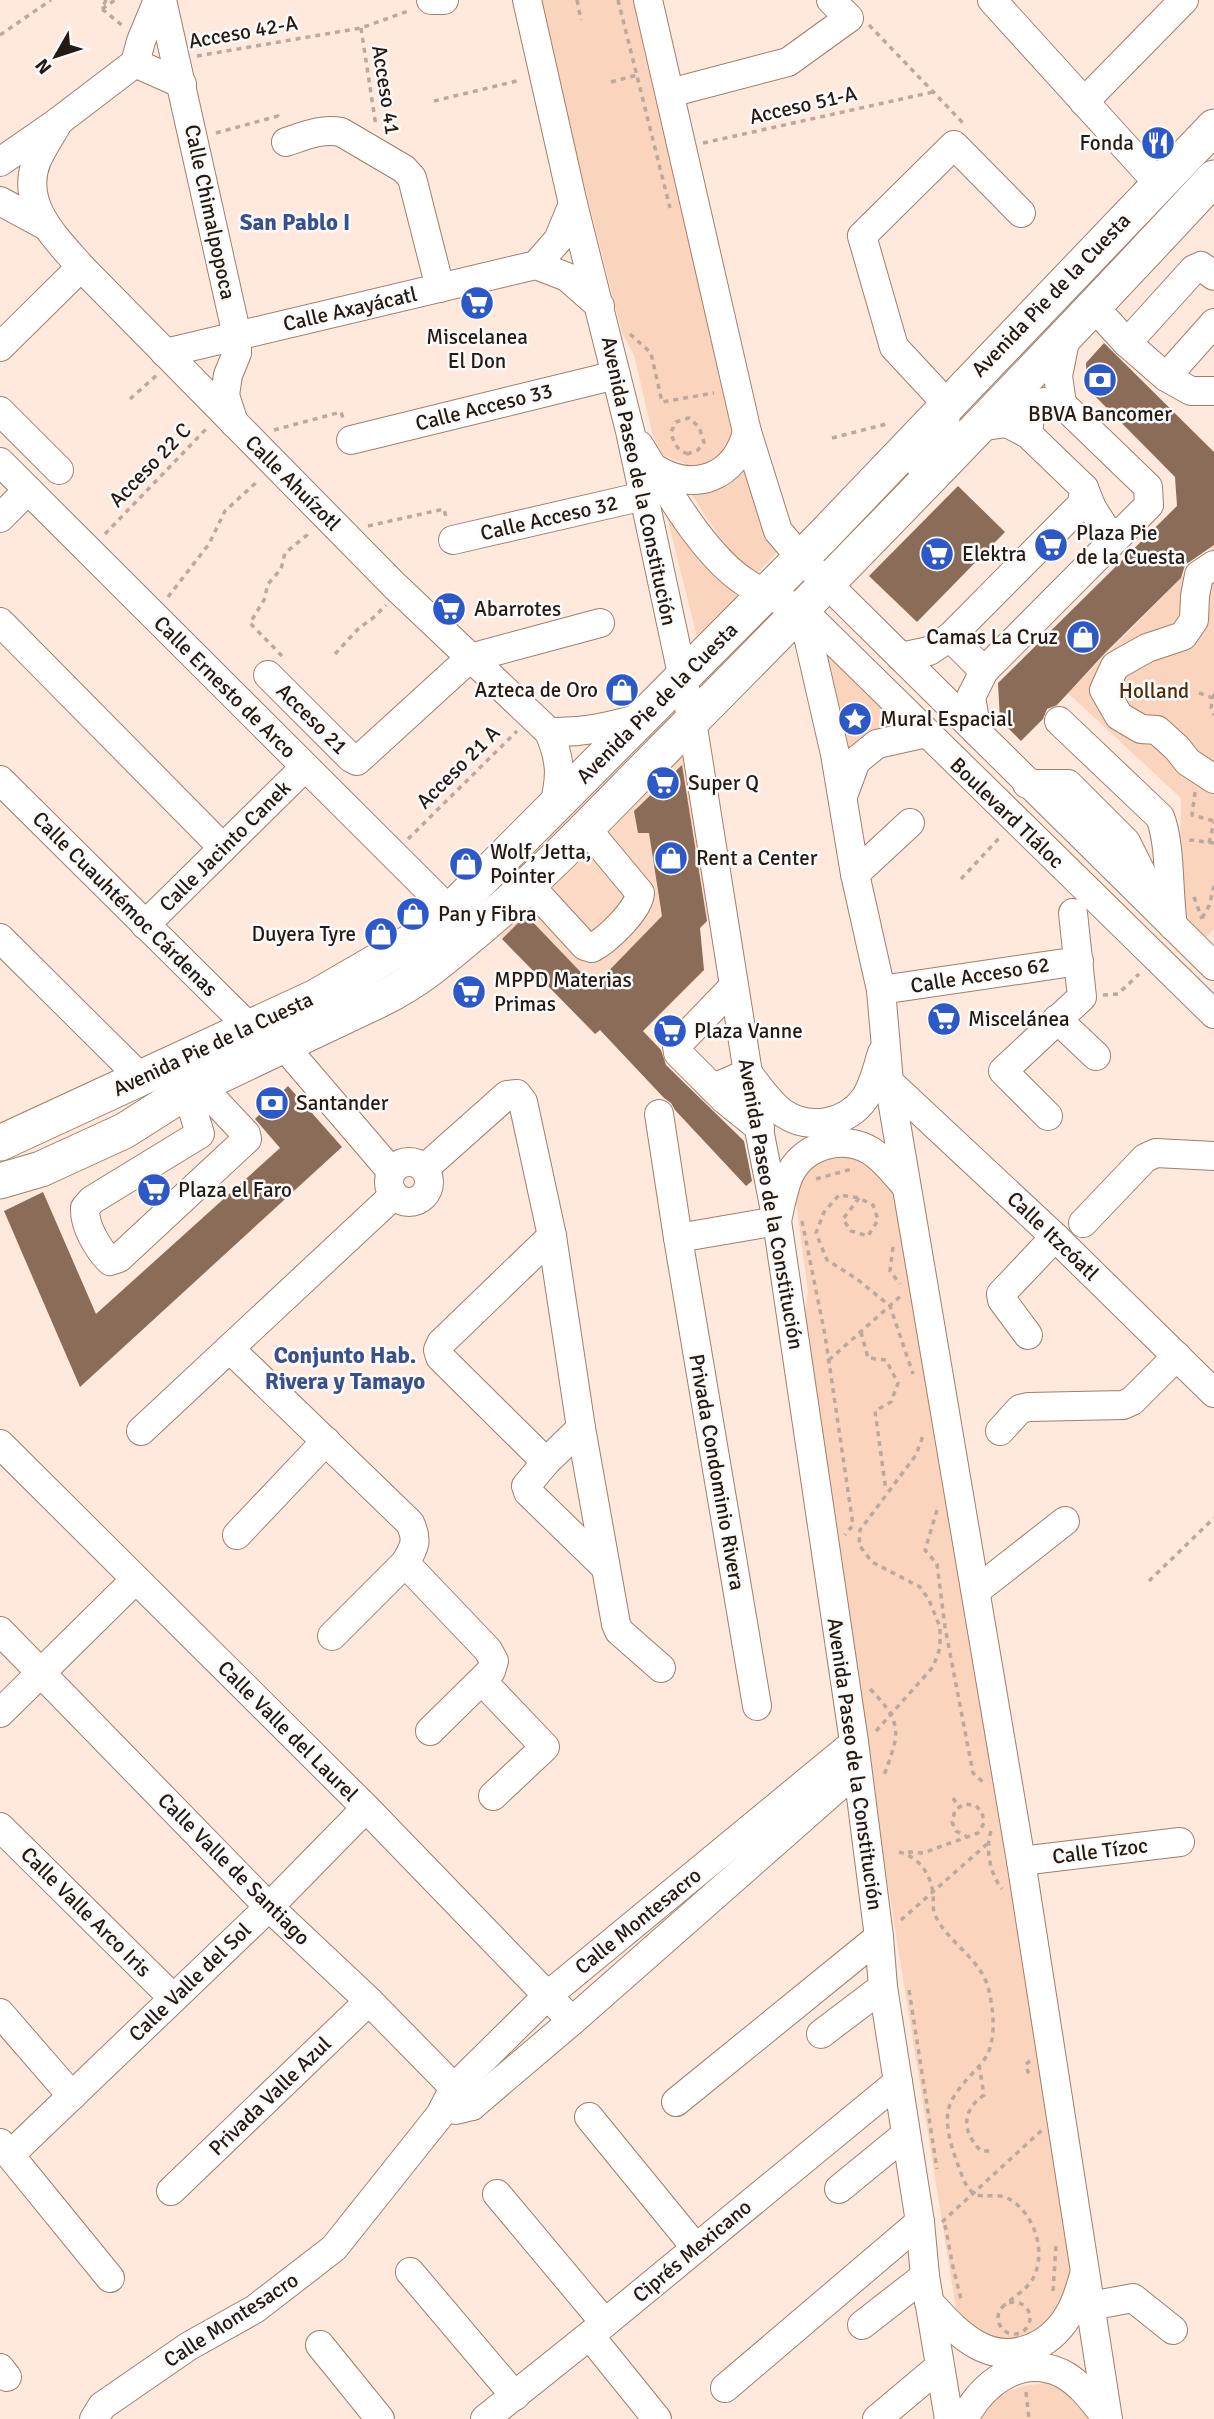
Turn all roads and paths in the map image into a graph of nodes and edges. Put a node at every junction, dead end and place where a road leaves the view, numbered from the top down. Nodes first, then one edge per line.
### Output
1 (51, 0) edge
2 (106, 0) edge
3 (115, 0) edge
4 (160, 0) edge
5 (437, 0) edge
6 (527, 0) edge
7 (577, 0) edge
8 (618, 0) edge
9 (648, 0) edge
10 (1184, 0) edge
11 (1005, 4) edge
12 (102, 9) junction
13 (840, 9) edge
14 (581, 20) dead end
15 (361, 28) junction
16 (0, 35) edge
17 (138, 52) junction
18 (180, 72) junction
19 (544, 74) junction
20 (637, 75) junction
21 (611, 82) dead end
22 (933, 92) junction
23 (670, 93) junction
24 (434, 101) dead end
25 (1084, 102) junction
26 (59, 121) junction
27 (1214, 127) edge
28 (193, 139) junction
29 (286, 142) joint
30 (954, 145) junction
31 (681, 148) junction
32 (380, 156) junction
33 (0, 162) edge
34 (1214, 178) edge
35 (1158, 183) junction
36 (0, 201) edge
37 (573, 204) junction
38 (672, 211) dead end
39 (1021, 213) dead end
40 (46, 226) junction
41 (536, 265) junction
42 (81, 267) junction
43 (1214, 276) edge
44 (440, 288) junction
45 (1094, 307) junction
46 (603, 317) junction
47 (1214, 323) edge
48 (237, 336) junction
49 (1066, 337) junction
50 (1127, 343) junction
51 (0, 347) edge
52 (168, 356) junction
53 (616, 375) junction
54 (1166, 377) junction
55 (1214, 391) edge
56 (130, 400) dead end
57 (719, 402) dead end
58 (947, 404) junction
59 (1062, 404) junction
60 (0, 411) edge
61 (890, 423) dead end
62 (235, 424) junction
63 (978, 427) junction
64 (630, 431) junction
65 (747, 432) junction
66 (1028, 434) junction
67 (832, 438) dead end
68 (351, 440) joint
69 (687, 454) junction
70 (706, 454) dead end
71 (0, 462) edge
72 (274, 463) junction
73 (654, 468) junction
74 (59, 470) dead end
75 (1084, 488) junction
76 (27, 490) junction
77 (644, 496) junction
78 (320, 510) junction
79 (0, 518) edge
80 (342, 532) junction
81 (1120, 534) junction
82 (453, 540) joint
83 (99, 541) dead end
84 (801, 558) junction
85 (1214, 565) edge
86 (826, 583) junction
87 (395, 586) junction
88 (766, 594) junction
89 (166, 598) dead end
90 (802, 610) junction
91 (0, 622) edge
92 (600, 623) dead end
93 (950, 637) junction
94 (335, 654) dead end
95 (901, 657) junction
96 (470, 659) junction
97 (984, 671) junction
98 (682, 677) junction
99 (272, 679) joint
100 (1199, 692) dead end
101 (1214, 696) edge
102 (1214, 715) edge
103 (640, 719) junction
104 (692, 721) junction
105 (1059, 721) dead end
106 (540, 724) junction
107 (977, 732) junction
108 (926, 733) junction
109 (304, 767) junction
110 (1214, 779) edge
111 (0, 780) edge
112 (843, 796) junction
113 (552, 810) junction
114 (1016, 821) junction
115 (1214, 822) edge
116 (910, 823) dead end
117 (586, 828) junction
118 (408, 839) dead end
119 (1211, 843) edge
120 (223, 848) junction
121 (1189, 851) dead end
122 (855, 874) junction
123 (961, 879) dead end
124 (532, 881) junction
125 (1214, 886) edge
126 (1194, 896) dead end
127 (450, 911) junction
128 (1073, 913) dead end
129 (1163, 916) junction
130 (145, 925) junction
131 (0, 938) edge
132 (1211, 956) edge
133 (1156, 957) junction
134 (1079, 961) junction
135 (1179, 981) junction
136 (734, 986) junction
137 (881, 990) junction
138 (1082, 997) junction
139 (1214, 1014) edge
140 (1057, 1019) junction
141 (250, 1028) junction
142 (291, 1043) junction
143 (885, 1047) junction
144 (1096, 1056) dead end
145 (748, 1073) junction
146 (140, 1077) junction
147 (889, 1082) junction
148 (194, 1088) junction
149 (713, 1088) junction
150 (659, 1114) dead end
151 (1048, 1116) dead end
152 (760, 1128) junction
153 (2, 1140) edge
154 (1214, 1156) edge
155 (858, 1170) dead end
156 (404, 1174) junction
157 (0, 1175) edge
158 (0, 1181) edge
159 (811, 1183) dead end
160 (906, 1186) junction
161 (859, 1198) junction
162 (777, 1221) junction
163 (1083, 1223) dead end
164 (552, 1236) junction
165 (1055, 1237) junction
166 (677, 1238) junction
167 (893, 1246) dead end
168 (890, 1306) junction
169 (861, 1332) junction
170 (1028, 1335) dead end
171 (230, 1349) junction
172 (1177, 1356) junction
173 (829, 1360) dead end
174 (916, 1384) dead end
175 (1214, 1393) edge
176 (922, 1423) dead end
177 (582, 1428) junction
178 (141, 1431) dead end
179 (1000, 1431) dead end
180 (326, 1441) junction
181 (0, 1444) edge
182 (546, 1462) junction
183 (886, 1493) junction
184 (940, 1499) dead end
185 (1214, 1518) edge
186 (1065, 1521) dead end
187 (853, 1525) dead end
188 (860, 1530) junction
189 (237, 1535) dead end
190 (405, 1563) junction
191 (604, 1566) junction
192 (135, 1580) junction
193 (1149, 1581) dead end
194 (977, 1590) junction
195 (0, 1630) edge
196 (332, 1636) dead end
197 (661, 1668) dead end
198 (40, 1673) junction
199 (482, 1681) junction
200 (862, 1681) dead end
201 (757, 1706) dead end
202 (0, 1713) edge
203 (890, 1713) junction
204 (430, 1731) dead end
205 (864, 1740) junction
206 (868, 1777) junction
207 (992, 1790) dead end
208 (494, 1796) dead end
209 (953, 1798) dead end
210 (959, 1807) junction
211 (366, 1808) junction
212 (1004, 1822) junction
213 (0, 1827) edge
214 (978, 1833) junction
215 (990, 1834) junction
216 (966, 1836) junction
217 (1180, 1842) dead end
218 (892, 1843) dead end
219 (987, 1843) junction
220 (899, 1852) junction
221 (1021, 1861) junction
222 (933, 1892) junction
223 (1009, 1898) dead end
224 (269, 1907) junction
225 (879, 1937) junction
226 (883, 1987) junction
227 (547, 1996) junction
228 (173, 1998) junction
229 (369, 2000) junction
230 (0, 2013) edge
231 (572, 2021) junction
232 (821, 2034) dead end
233 (1031, 2060) dead end
234 (979, 2064) junction
235 (1035, 2075) dead end
236 (898, 2082) junction
237 (72, 2096) junction
238 (463, 2097) junction
239 (676, 2102) dead end
240 (589, 2118) dead end
241 (1050, 2122) junction
242 (905, 2135) junction
243 (1043, 2144) dead end
244 (5, 2149) edge
245 (993, 2151) dead end
246 (839, 2189) dead end
247 (171, 2191) dead end
248 (974, 2193) junction
249 (497, 2194) dead end
250 (921, 2231) junction
251 (1057, 2240) dead end
252 (696, 2248) junction
253 (953, 2267) dead end
254 (410, 2272) dead end
255 (1084, 2273) junction
256 (110, 2278) dead end
257 (927, 2289) junction
258 (1050, 2300) dead end
259 (963, 2305) dead end
260 (1005, 2305) junction
261 (1090, 2306) junction
262 (862, 2325) dead end
263 (597, 2330) junction
264 (1173, 2330) dead end
265 (1029, 2335) dead end
266 (1006, 2340) dead end
267 (320, 2345) dead end
268 (939, 2367) junction
269 (725, 2388) dead end
270 (501, 2411) edge
271 (950, 2417) edge
272 (94, 2419) edge
273 (380, 2419) edge
274 (657, 2419) edge
275 (877, 2419) edge
276 (1107, 2419) edge

1 - 16 path
2 - 12 path
3 - 12 path
4 - 17 street
4 - 18 street, Calle Chimalpopoca
5 - 15 path, Acceso 42-A
6 - 19 street, Avenida Paseo de la Constitución
7 - 14 path
8 - 20 path
9 - 23 street
10 - 25 street
11 - 25 street
12 - 17 path
13 - 22 path
13 - 23 street
15 - 18 path, Acceso 42-A
15 - 32 path, Acceso 41
17 - 18 street
17 - 26 street
18 - 28 street, Calle Chimalpopoca
19 - 24 path
19 - 37 street, Avenida Paseo de la Constitución
20 - 21 path
20 - 38 path
22 - 30 path
22 - 31 path, Acceso 51-A
23 - 31 street
25 - 35 street
26 - 33 street
26 - 40 street, Calle Ahuízotl
27 - 35 main road, Avenida Pie de la Cuesta
28 - 29 path
28 - 48 street, Calle Chimalpopoca
29 - 32 street
30 - 39 street
30 - 58 street
31 - 65 street
32 - 44 street
34 - 45 main road, Avenida Pie de la Cuesta
35 - 58 main road, Avenida Pie de la Cuesta
36 - 40 street, Calle Ahuízotl
37 - 41 street
37 - 46 street, Avenida Paseo de la Constitución
40 - 42 street, Calle Ahuízotl
41 - 44 street, Calle Axayácatl
41 - 46 street
42 - 51 street
42 - 52 street, Calle Ahuízotl
43 - 50 street
44 - 48 street, Calle Axayácatl
45 - 49 main road, Avenida Pie de la Cuesta
45 - 50 street
46 - 53 street, Avenida Paseo de la Constitución
46 - 57 path
47 - 54 street
48 - 52 street, Calle Axayácatl
48 - 62 street, Calle Chimalpopoca
49 - 59 street
49 - 63 main road, Avenida Pie de la Cuesta
50 - 54 street
52 - 56 path
52 - 62 street, Calle Ahuízotl
53 - 64 street, Avenida Paseo de la Constitución
53 - 68 street, Calle Acceso 33
54 - 55 street
58 - 84 main road, Avenida Pie de la Cuesta
59 - 66 street
59 - 81 street
60 - 74 street
61 - 67 path
62 - 68 path
62 - 72 street, Calle Ahuízotl
62 - 83 path, Acceso 22 C
63 - 66 street
63 - 86 main road, Avenida Pie de la Cuesta
64 - 73 street
64 - 77 street, Avenida Paseo de la Constitución
65 - 73 street
65 - 84 street
66 - 75 street
69 - 69 path
69 - 70 path
71 - 76 street, Calle Ernesto de Arco
72 - 78 street, Calle Ahuízotl
72 - 89 path
73 - 88 street
75 - 81 street
75 - 93 street
76 - 79 street
76 - 109 street, Calle Ernesto de Arco
77 - 82 street, Calle Acceso 32
77 - 98 street, Avenida Paseo de la Constitución
78 - 80 street, Calle Ahuízotl
78 - 99 path
80 - 82 path
80 - 87 street, Calle Ahuízotl
81 - 97 street
84 - 86 street, Boulevard Tláloc
84 - 88 main road, Avenida Pie de la Cuesta
84 - 90 main road
85 - 110 street
86 - 90 main road, Avenida Pie de la Cuesta
86 - 95 street, Boulevard Tláloc
87 - 94 path
87 - 96 street, Calle Ahuízotl
88 - 90 street
88 - 98 main road, Avenida Pie de la Cuesta
90 - 104 main road, Avenida Pie de la Cuesta
90 - 108 street, Boulevard Tláloc
90 - 112 street
91 - 120 street
92 - 96 street
93 - 95 street
93 - 97 street
95 - 107 street, Boulevard Tláloc
96 - 99 street, Acceso 21
96 - 106 street, Calle Ahuízotl
97 - 107 street
98 - 103 main road, Avenida Pie de la Cuesta
98 - 104 street, Avenida Paseo de la Constitución
100 - 101 path
101 - 102 path
103 - 106 street
103 - 113 main road, Avenida Pie de la Cuesta
104 - 117 main road, Avenida Pie de la Cuesta
104 - 124 street
104 - 136 street, Avenida Paseo de la Constitución
105 - 129 street
106 - 113 street, Calle Ahuízotl
106 - 118 path, Acceso 21 A
107 - 129 street, Boulevard Tláloc
108 - 112 street
108 - 114 street, Boulevard Tláloc
109 - 120 street, Calle Jacinto Canek
109 - 127 street, Calle Ernesto de Arco
111 - 130 street, Calle Cuauhtémoc Cárdenas
112 - 122 street
113 - 127 main road, Avenida Pie de la Cuesta
114 - 123 path
114 - 133 street, Boulevard Tláloc
115 - 119 path
116 - 122 street
117 - 124 main road, Avenida Pie de la Cuesta
117 - 124 street
119 - 121 path
120 - 130 street, Calle Jacinto Canek
122 - 137 street
124 - 142 main road, Avenida Pie de la Cuesta
125 - 126 path
127 - 141 main road, Avenida Pie de la Cuesta
128 - 134 street
129 - 132 street, Boulevard Tláloc
130 - 141 street, Calle Cuauhtémoc Cárdenas
131 - 146 street
132 - 135 street
133 - 135 street, Boulevard Tláloc
133 - 138 path
134 - 137 street, Calle Acceso 62
134 - 138 street
135 - 139 street, Boulevard Tláloc
136 - 145 street, Avenida Paseo de la Constitución
136 - 149 street
137 - 143 street
138 - 140 street
140 - 144 street
140 - 151 street
141 - 146 main road, Avenida Pie de la Cuesta
142 - 148 main road, Avenida Pie de la Cuesta
142 - 156 street
143 - 145 street
143 - 147 street
145 - 149 street
145 - 152 street, Avenida Paseo de la Constitución
146 - 153 main road, Avenida Pie de la Cuesta
147 - 160 street
147 - 165 street, Calle Itzcóatl
148 - 148 street
148 - 157 street
148 - 158 main road, Avenida Pie de la Cuesta
149 - 152 street
150 - 166 street, Privada Condominio Rivera
152 - 162 street, Avenida Paseo de la Constitución
154 - 163 street
155 - 159 path
156 - 164 street
156 - 171 street
160 - 162 street
160 - 194 street
161 - 161 path
161 - 168 path
162 - 166 street
162 - 205 street, Avenida Paseo de la Constitución
164 - 177 street
164 - 182 street
165 - 170 street
165 - 172 street, Calle Itzcóatl
166 - 201 street, Privada Condominio Rivera
167 - 168 path
168 - 169 path
168 - 174 path
169 - 173 path
169 - 183 path
171 - 178 street
171 - 180 street
172 - 175 street, Calle Itzcóatl
172 - 179 street
176 - 183 path
177 - 182 street
177 - 191 street
180 - 189 street
180 - 190 street
181 - 192 street, Calle Valle del Laurel
182 - 191 street
183 - 188 path
184 - 207 path
185 - 193 path
186 - 194 street
187 - 188 path
188 - 203 path
190 - 196 street
190 - 199 street
191 - 197 street
192 - 198 street
192 - 211 street, Calle Valle del Laurel
194 - 212 street
195 - 198 street, Calle Valle de Santiago
198 - 202 street
198 - 224 street, Calle Valle de Santiago
199 - 204 street
199 - 208 street
200 - 203 path
203 - 205 path
203 - 206 path
205 - 206 street, Avenida Paseo de la Constitución
205 - 227 street, Calle Montesacro
206 - 225 street, Avenida Paseo de la Constitución
206 - 231 street, Calle Montesacro
209 - 210 path
210 - 214 path
210 - 216 path
211 - 224 street, Calle Valle del Sol
211 - 227 street, Calle Valle del Laurel
212 - 215 path
212 - 219 path
212 - 221 street
213 - 228 street, Calle Valle Arco Iris
214 - 215 path
214 - 216 path
215 - 219 path
216 - 220 path
217 - 221 street, Calle Tízoc
218 - 220 path
219 - 222 path
219 - 223 path
220 - 222 path
221 - 241 street
222 - 225 path
222 - 234 path
224 - 228 street, Calle Valle del Sol
224 - 229 street, Calle Valle de Santiago
225 - 226 street, Avenida Paseo de la Constitución
225 - 239 street
226 - 232 street
226 - 236 street, Avenida Paseo de la Constitución
227 - 231 street, Calle Valle del Laurel
227 - 238 street, Calle Montesacro
228 - 237 street, Calle Valle del Sol
229 - 238 street, Calle Valle de Santiago
229 - 247 street, Privada Valle Azul
230 - 237 street
231 - 238 street, Calle Montesacro
233 - 235 path
234 - 245 path
234 - 248 path
236 - 242 street, Avenida Paseo de la Constitución
236 - 252 street, Ciprés Mexicano
237 - 244 street, Calle Valle del Sol
238 - 272 street, Calle Montesacro
240 - 252 street
241 - 243 path
241 - 248 path
241 - 255 street
242 - 246 street
242 - 250 street, Avenida Paseo de la Constitución
244 - 256 street
248 - 250 path
248 - 260 path
249 - 263 street
250 - 257 street, Avenida Paseo de la Constitución
250 - 269 street
251 - 258 path
252 - 263 street, Ciprés Mexicano
253 - 259 path
254 - 270 street
255 - 257 street
255 - 261 street
257 - 262 street
257 - 268 street, Avenida Paseo de la Constitución
260 - 260 path
261 - 264 street
261 - 276 street
263 - 270 street, Ciprés Mexicano
263 - 274 street
265 - 266 path
267 - 273 street
268 - 271 street, Avenida Paseo de la Constitución
268 - 275 street
271 - 276 street

